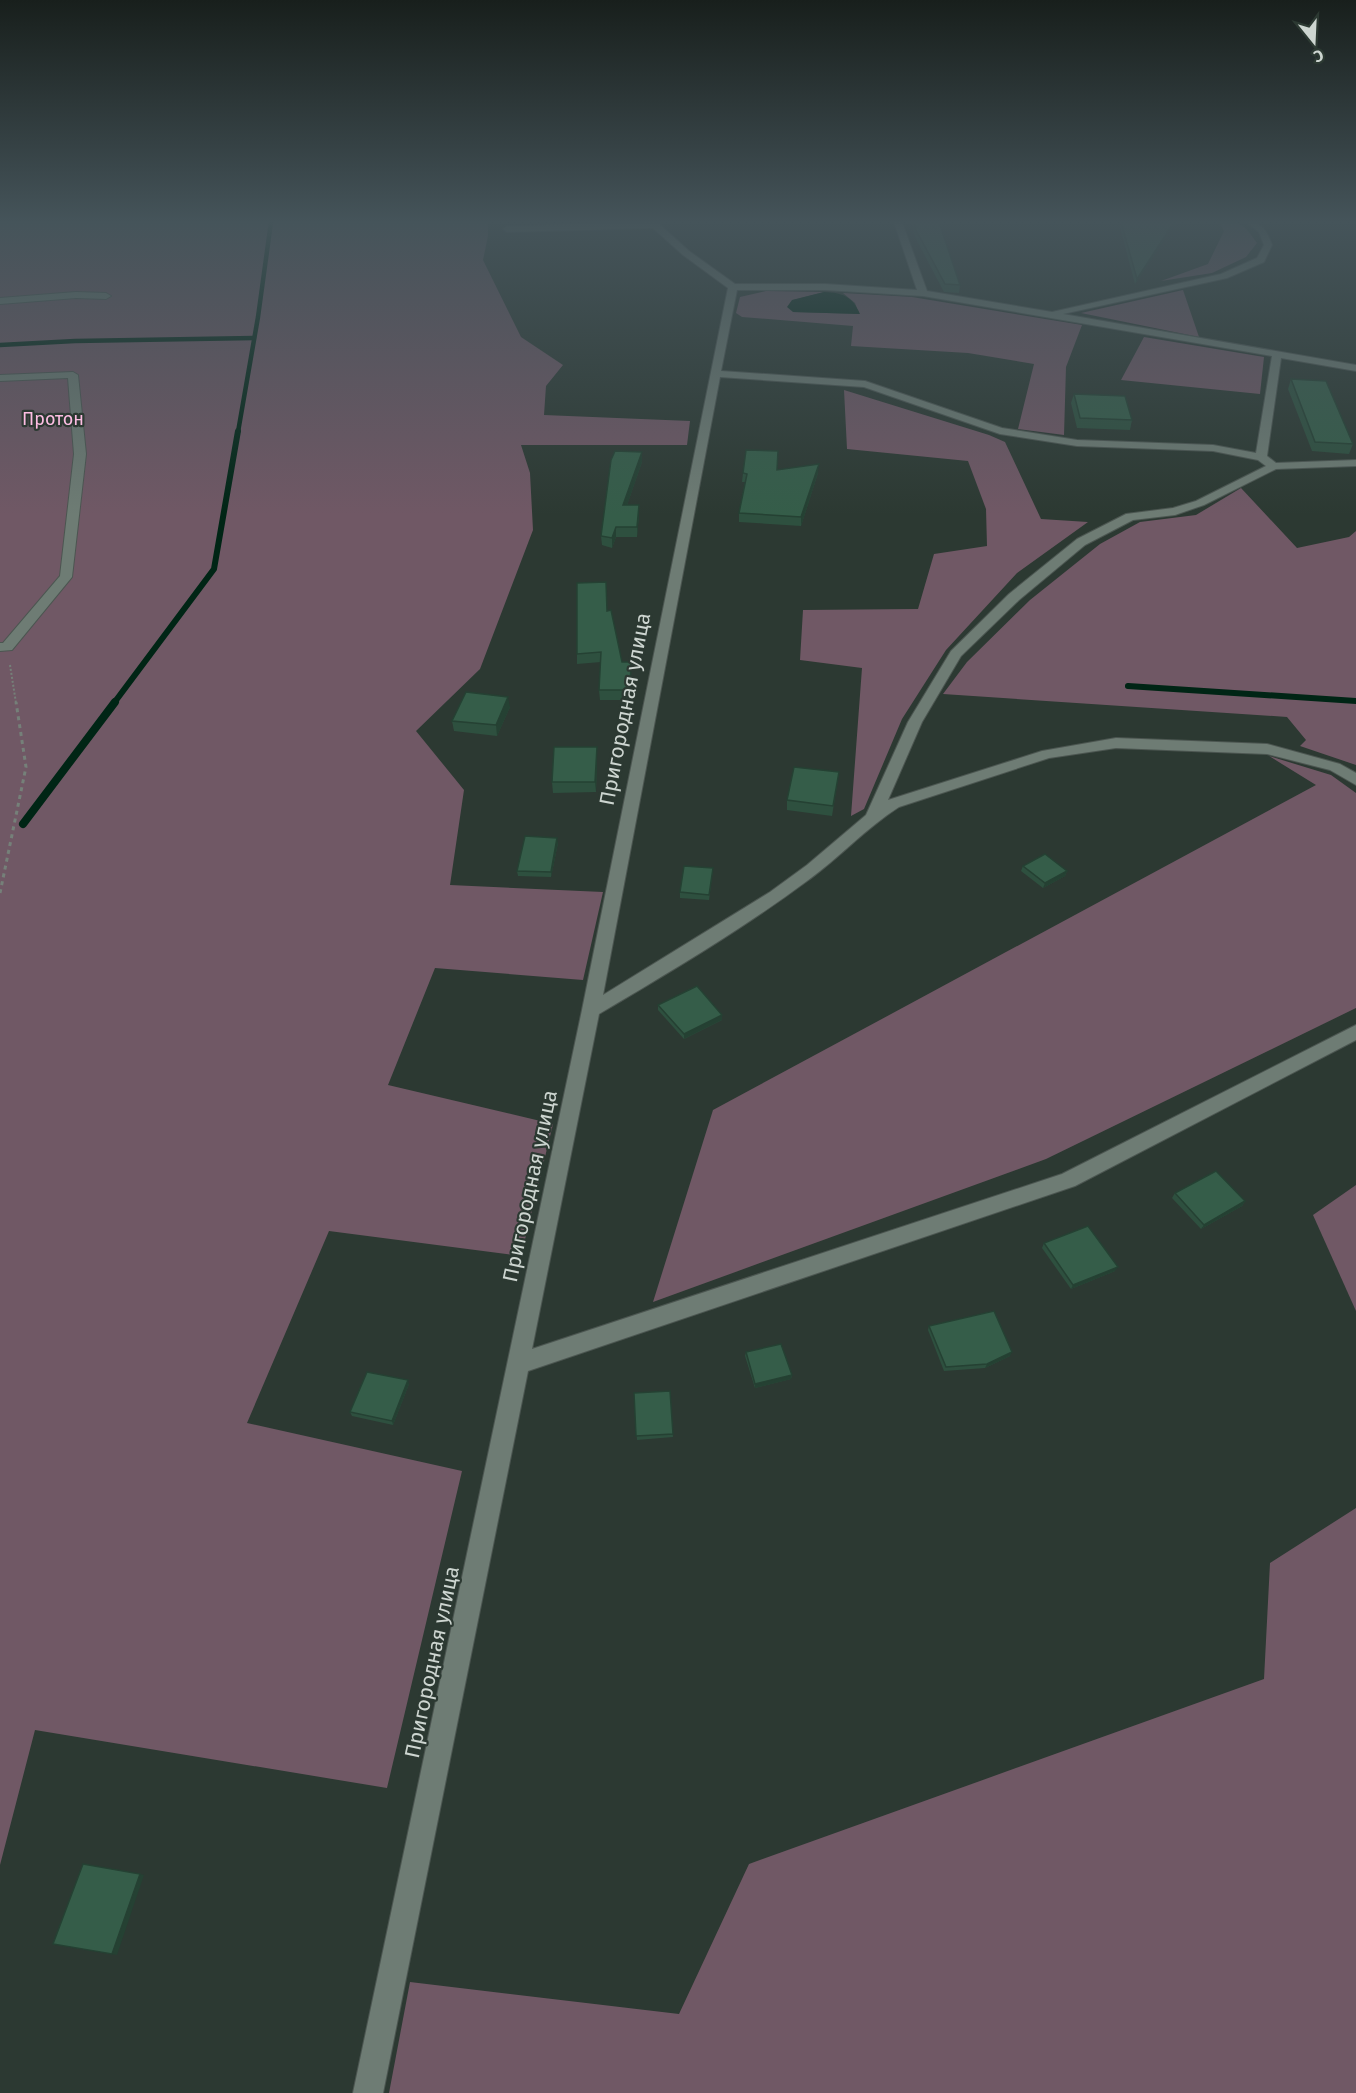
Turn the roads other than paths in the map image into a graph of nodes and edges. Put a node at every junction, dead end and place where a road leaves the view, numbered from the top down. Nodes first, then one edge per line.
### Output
1 (727, 320) edge
2 (1081, 320) edge
3 (1276, 354) junction
4 (1356, 368) edge
5 (716, 374) junction
6 (0, 378) edge
7 (1261, 457) junction
8 (1356, 463) edge
9 (1274, 466) junction
10 (4, 647) edge
11 (1356, 780) edge
12 (874, 815) junction
13 (591, 1010) junction
14 (1356, 1032) edge
15 (517, 1364) junction
16 (368, 2093) edge

1 - 5 street, Пригородная улица
2 - 3 street
3 - 4 street
3 - 7 street
5 - 7 street
5 - 13 street, Пригородная улица
6 - 10 street
7 - 9 street
8 - 9 street
9 - 12 street
11 - 12 street
12 - 13 street
13 - 15 street, Пригородная улица
14 - 15 street
15 - 16 street, Пригородная улица

